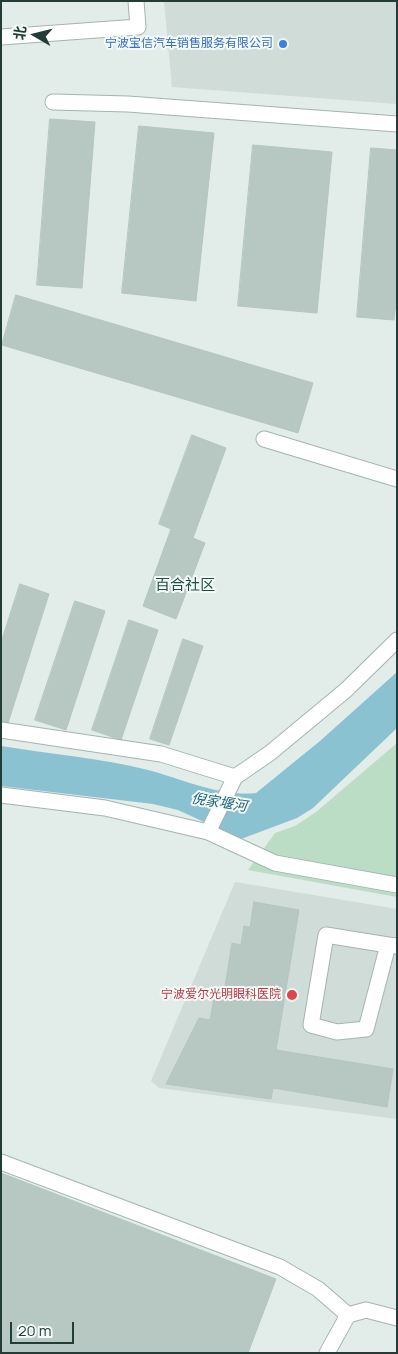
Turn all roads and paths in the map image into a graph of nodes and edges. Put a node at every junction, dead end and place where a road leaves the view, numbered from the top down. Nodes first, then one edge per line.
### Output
1 (136, 1) edge
2 (1, 37) edge
3 (53, 102) dead end
4 (397, 124) edge
5 (264, 440) dead end
6 (397, 479) edge
7 (397, 640) edge
8 (1, 730) edge
9 (235, 778) junction
10 (1, 796) edge
11 (209, 832) junction
12 (397, 886) edge
13 (393, 945) edge
14 (1, 1162) edge
15 (348, 1315) junction
16 (397, 1318) edge
17 (327, 1353) edge

1 - 2 street
3 - 4 street
5 - 6 street
7 - 9 street
8 - 9 street
9 - 11 street
10 - 11 street
11 - 12 street
13 - 13 street
14 - 15 street
15 - 16 street
15 - 17 street

